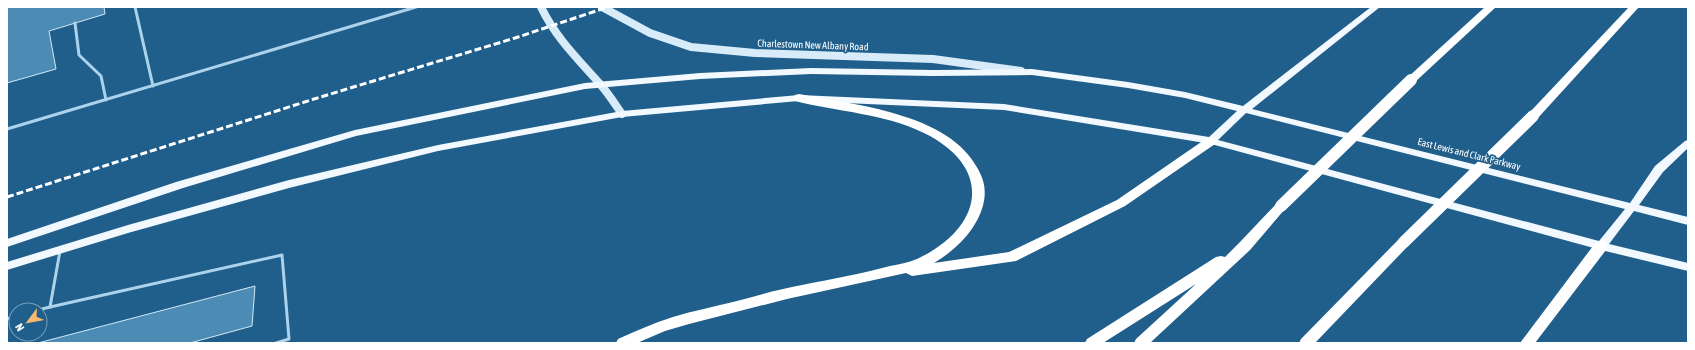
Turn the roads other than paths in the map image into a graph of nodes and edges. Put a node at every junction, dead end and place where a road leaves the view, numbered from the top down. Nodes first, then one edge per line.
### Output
1 (135, 7) edge
2 (416, 7) edge
3 (541, 7) edge
4 (602, 7) edge
5 (1376, 7) edge
6 (1491, 7) edge
7 (1634, 7) edge
8 (75, 23) dead end
9 (1032, 72) junction
10 (601, 85) junction
11 (152, 86) junction
12 (799, 98) junction
13 (106, 100) junction
14 (1244, 110) junction
15 (622, 114) junction
16 (7, 129) edge
17 (1211, 141) junction
18 (1688, 143) edge
19 (1632, 207) junction
20 (1688, 221) edge
21 (7, 243) edge
22 (1246, 246) junction
23 (1601, 246) junction
24 (60, 250) junction
25 (7, 266) edge
26 (1688, 267) edge
27 (866, 278) junction
28 (50, 307) joint
29 (282, 342) edge
30 (276, 343) edge
31 (623, 343) edge
32 (1092, 343) edge
33 (1141, 343) edge
34 (1306, 343) edge
35 (1527, 343) edge

1 - 11 lane
2 - 11 lane
3 - 10 main road
4 - 9 main road, Charlestown New Albany Road
5 - 14 main road
6 - 22 highway, bridge
7 - 34 highway, bridge
8 - 13 lane
9 - 10 main road, East Lewis and Clark Parkway
9 - 14 main road, East Lewis and Clark Parkway
10 - 15 main road
10 - 21 main road, East Lewis and Clark Parkway
11 - 13 lane
12 - 15 main road
12 - 17 main road
12 - 27 highway
13 - 16 lane
14 - 17 main road
14 - 19 main road, East Lewis and Clark Parkway
15 - 24 main road
17 - 23 main road
17 - 27 highway
18 - 19 main road
19 - 20 main road, East Lewis and Clark Parkway
19 - 23 main road
22 - 32 highway
22 - 33 highway
23 - 26 main road
23 - 35 highway
24 - 25 main road
24 - 28 lane
27 - 31 highway
28 - 29 lane
29 - 30 lane

